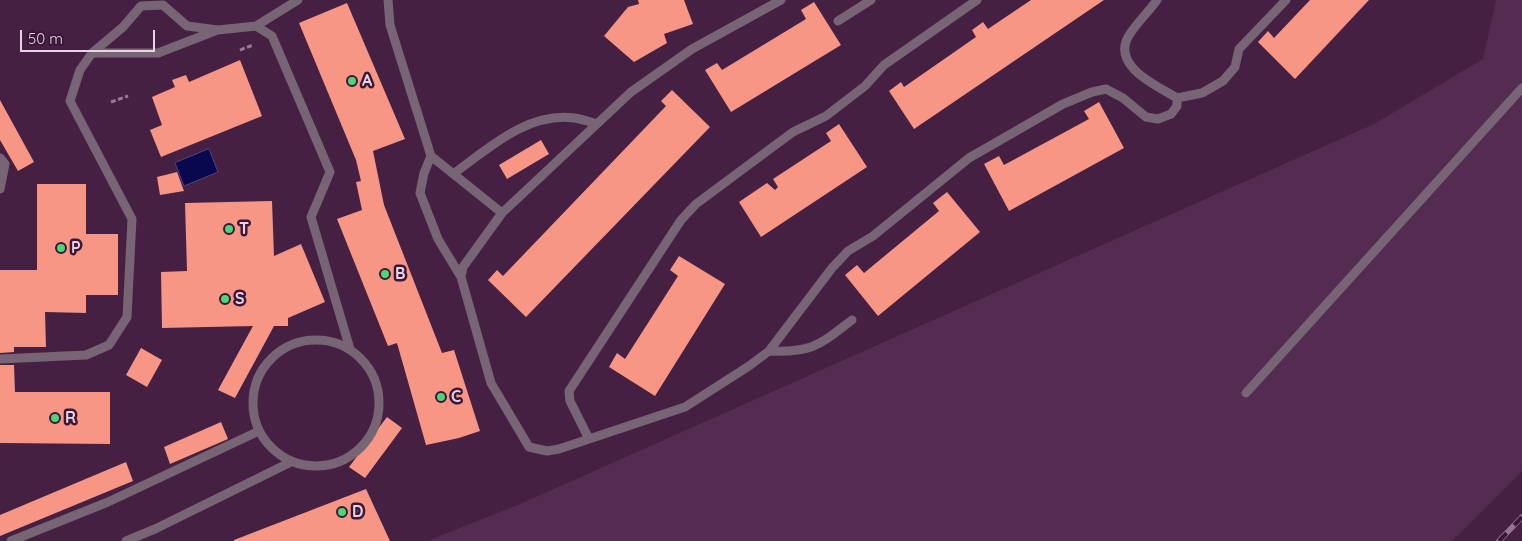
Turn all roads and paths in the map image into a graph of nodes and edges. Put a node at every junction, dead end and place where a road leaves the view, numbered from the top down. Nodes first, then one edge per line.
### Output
1 (298, 0) edge
2 (388, 0) edge
3 (782, 0) edge
4 (871, 0) edge
5 (977, 0) edge
6 (1157, 0) edge
7 (1286, 0) edge
8 (163, 2) edge
9 (141, 3) edge
10 (838, 21) dead end
11 (256, 26) junction
12 (218, 30) junction
13 (253, 45) dead end
14 (240, 50) dead end
15 (92, 53) junction
16 (1522, 88) edge
17 (128, 96) dead end
18 (1177, 98) junction
19 (111, 102) dead end
20 (597, 124) junction
21 (431, 156) junction
22 (0, 158) edge
23 (452, 174) junction
24 (0, 189) edge
25 (502, 214) junction
26 (461, 277) junction
27 (852, 320) dead end
28 (350, 349) junction
29 (769, 351) junction
30 (0, 359) edge
31 (1246, 393) dead end
32 (259, 431) junction
33 (589, 439) junction
34 (291, 462) junction
35 (11, 541) edge
36 (126, 541) edge

1 - 11 lane
2 - 21 lane
3 - 20 lane
4 - 10 lane
5 - 33 lane
6 - 18 lane
7 - 18 lane
8 - 9 lane
8 - 12 lane
9 - 15 lane
11 - 12 lane
11 - 28 lane
12 - 15 lane
13 - 14 path
15 - 30 lane
16 - 31 lane
17 - 19 path
18 - 29 lane
20 - 23 lane
20 - 25 lane
21 - 23 lane
21 - 26 lane
22 - 24 lane
23 - 25 lane
25 - 26 lane
26 - 33 lane
27 - 29 lane
28 - 32 lane
28 - 34 lane
29 - 33 lane
32 - 34 lane
32 - 35 lane
34 - 36 lane

